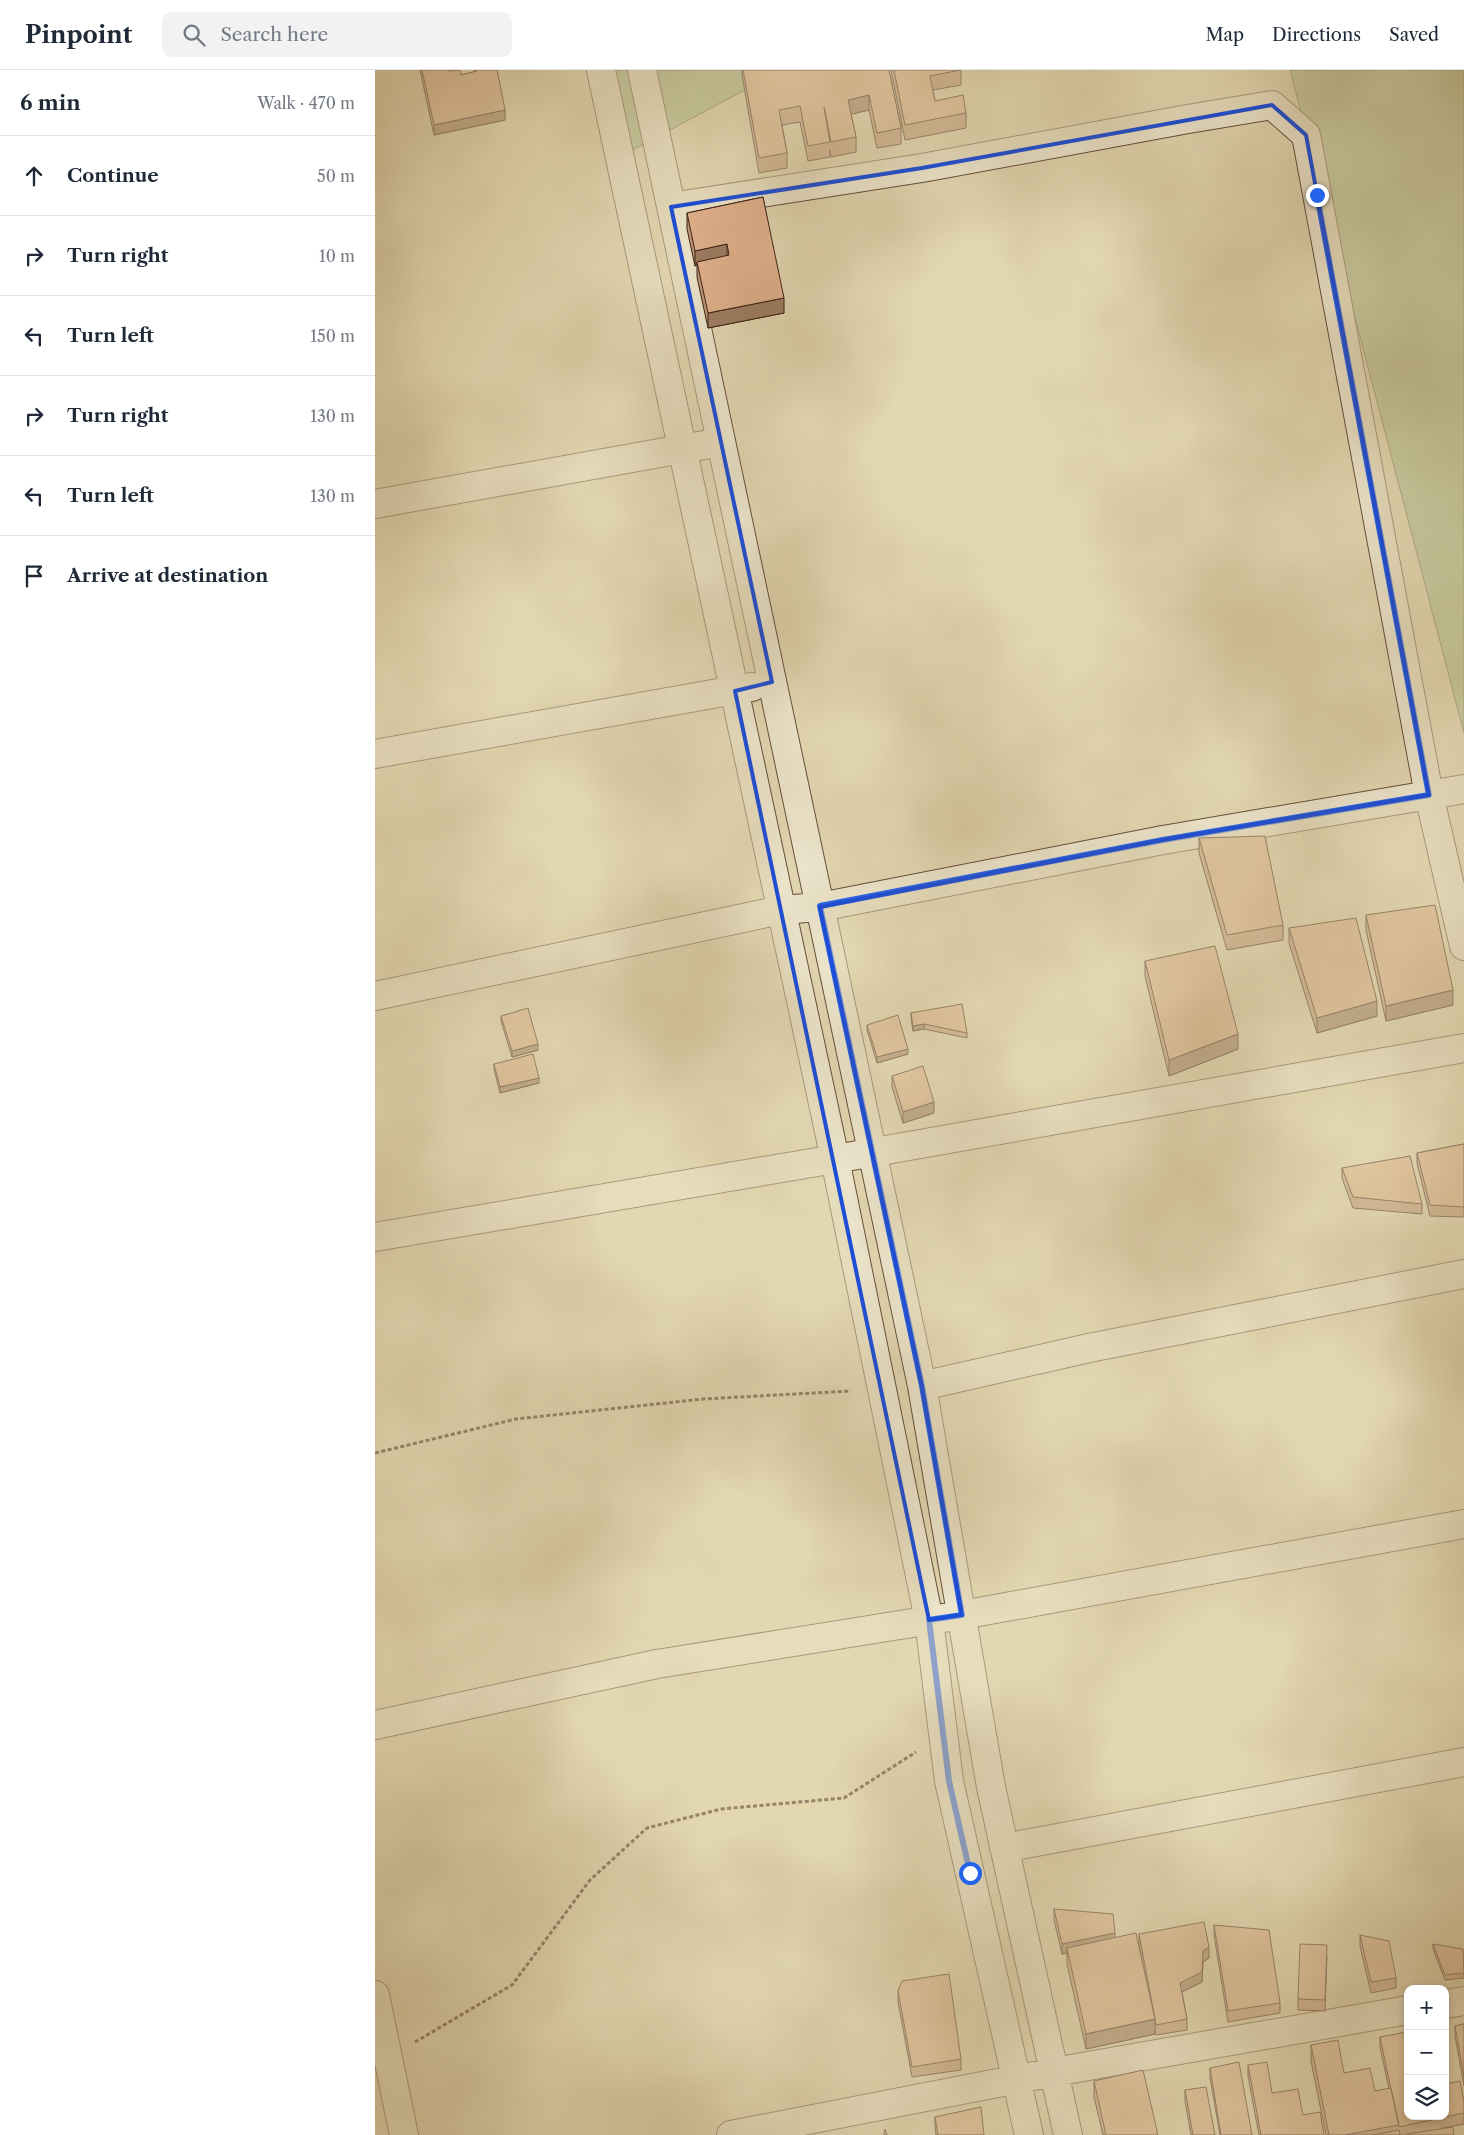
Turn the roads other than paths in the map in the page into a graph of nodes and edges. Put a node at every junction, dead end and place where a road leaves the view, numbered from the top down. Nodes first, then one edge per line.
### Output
1 (601, 70) edge
2 (642, 70) edge
3 (671, 207) junction
4 (721, 442) junction
5 (683, 450) junction
6 (375, 504) edge
7 (772, 682) junction
8 (735, 691) junction
9 (375, 754) edge
10 (1464, 789) edge
11 (1429, 795) junction
12 (820, 906) junction
13 (781, 910) junction
14 (1464, 946) edge
15 (375, 996) edge
16 (1464, 1048) edge
17 (873, 1152) junction
18 (835, 1159) junction
19 (375, 1237) edge
20 (1464, 1274) edge
21 (922, 1386) junction
22 (1464, 1524) edge
23 (962, 1615) junction
24 (929, 1620) junction
25 (375, 1725) edge
26 (1464, 1762) edge
27 (1004, 1848) junction
28 (375, 1996) edge
29 (1464, 2001) edge
30 (1449, 2003) edge
31 (1404, 2011) edge
32 (1054, 2072) junction
33 (1016, 2080) junction
34 (404, 2135) edge
35 (731, 2135) edge
36 (1029, 2135) edge
37 (1068, 2135) edge

1 - 5 street
2 - 3 street
3 - 4 street
3 - 11 street
4 - 5 street
4 - 7 street
5 - 6 street
5 - 8 street
7 - 8 street
7 - 12 street
8 - 9 street
8 - 13 street
10 - 11 street
11 - 12 street
11 - 14 street
12 - 13 street
12 - 17 street
13 - 15 street
13 - 18 street
16 - 17 street
17 - 18 street
17 - 21 street
18 - 19 street
18 - 24 street
20 - 21 street
21 - 23 street
22 - 23 street
23 - 24 street
23 - 27 street
24 - 25 street
24 - 33 street
26 - 27 street
27 - 32 street
28 - 34 street
29 - 30 street
31 - 32 street
32 - 33 street
32 - 37 street
33 - 35 street
33 - 36 street

